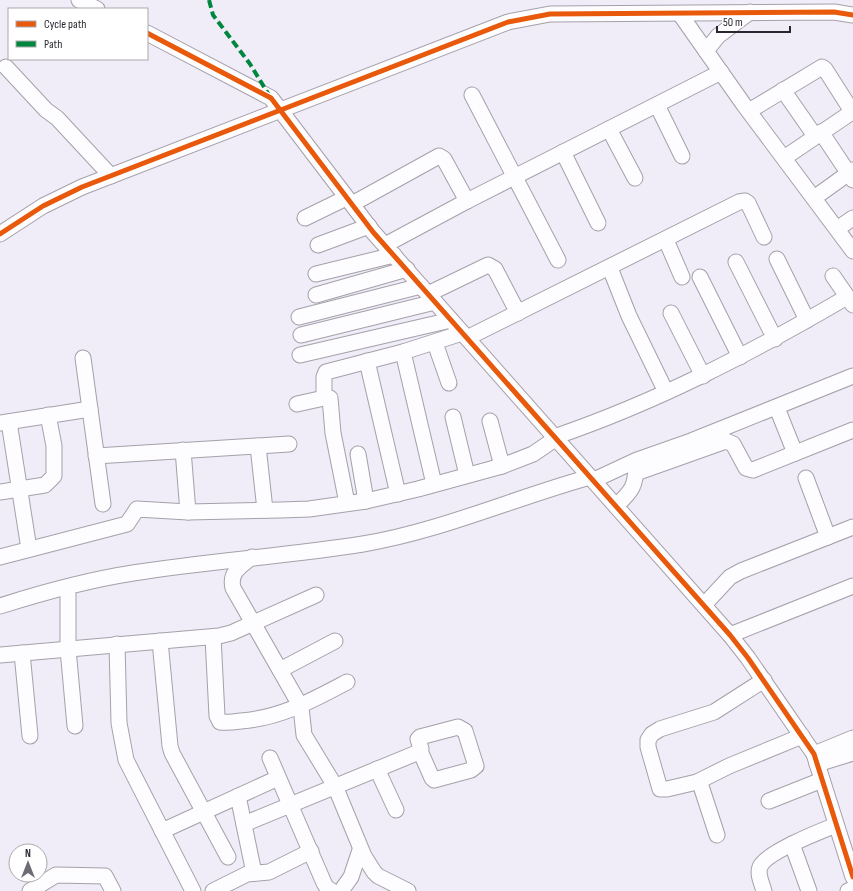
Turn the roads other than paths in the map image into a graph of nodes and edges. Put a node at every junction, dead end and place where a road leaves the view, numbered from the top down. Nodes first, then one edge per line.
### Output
1 (79, 0) edge
2 (95, 8) edge
3 (750, 12) junction
4 (680, 14) junction
5 (853, 15) edge
6 (148, 34) edge
7 (706, 51) junction
8 (6, 67) dead end
9 (721, 72) junction
10 (783, 90) junction
11 (472, 95) dead end
12 (656, 105) junction
13 (280, 110) junction
14 (749, 111) junction
15 (853, 113) edge
16 (609, 129) junction
17 (818, 134) junction
18 (563, 152) junction
19 (682, 156) dead end
20 (784, 158) junction
21 (851, 174) edge
22 (111, 176) junction
23 (515, 177) junction
24 (635, 178) dead end
25 (814, 198) junction
26 (349, 201) junction
27 (467, 201) junction
28 (305, 218) dead end
29 (853, 218) edge
30 (598, 223) dead end
31 (369, 226) junction
32 (837, 229) junction
33 (0, 234) edge
34 (764, 236) dead end
35 (666, 240) junction
36 (318, 245) dead end
37 (389, 250) junction
38 (853, 251) edge
39 (777, 259) dead end
40 (558, 260) dead end
41 (736, 262) dead end
42 (610, 268) junction
43 (407, 269) junction
44 (316, 274) dead end
45 (833, 276) dead end
46 (682, 277) dead end
47 (700, 277) dead end
48 (428, 294) junction
49 (316, 295) dead end
50 (850, 301) edge
51 (518, 313) junction
52 (671, 313) dead end
53 (299, 317) dead end
54 (451, 320) junction
55 (807, 320) junction
56 (301, 335) dead end
57 (465, 336) junction
58 (775, 339) junction
59 (434, 343) junction
60 (403, 352) junction
61 (300, 355) dead end
62 (740, 357) junction
63 (83, 358) dead end
64 (367, 361) junction
65 (702, 376) junction
66 (853, 376) edge
67 (449, 383) dead end
68 (666, 392) junction
69 (330, 398) dead end
70 (296, 404) dead end
71 (777, 408) junction
72 (90, 409) junction
73 (48, 416) junction
74 (453, 417) dead end
75 (490, 421) dead end
76 (5, 422) edge
77 (853, 430) edge
78 (555, 438) junction
79 (289, 444) dead end
80 (258, 446) junction
81 (183, 450) junction
82 (795, 453) junction
83 (358, 454) dead end
84 (96, 456) junction
85 (502, 466) junction
86 (636, 467) junction
87 (586, 472) junction
88 (467, 475) junction
89 (806, 478) dead end
90 (434, 484) junction
91 (20, 488) junction
92 (0, 492) edge
93 (398, 494) junction
94 (366, 501) junction
95 (347, 503) junction
96 (103, 504) dead end
97 (616, 506) junction
98 (265, 510) junction
99 (188, 512) junction
100 (853, 527) edge
101 (828, 537) junction
102 (29, 549) junction
103 (0, 557) edge
104 (252, 557) junction
105 (853, 586) edge
106 (68, 594) dead end
107 (316, 595) dead end
108 (704, 605) junction
109 (0, 606) edge
110 (253, 624) junction
111 (730, 635) junction
112 (213, 637) junction
113 (160, 641) junction
114 (335, 641) dead end
115 (117, 644) junction
116 (68, 649) junction
117 (22, 653) junction
118 (0, 655) edge
119 (280, 670) junction
120 (764, 680) junction
121 (347, 682) dead end
122 (301, 707) junction
123 (75, 726) dead end
124 (30, 736) dead end
125 (802, 736) junction
126 (853, 738) edge
127 (420, 751) dead end
128 (853, 753) edge
129 (270, 758) dead end
130 (815, 759) junction
131 (377, 769) junction
132 (278, 778) junction
133 (822, 780) junction
134 (697, 782) junction
135 (335, 786) junction
136 (238, 796) junction
137 (769, 801) dead end
138 (290, 804) junction
139 (396, 810) dead end
140 (204, 812) junction
141 (244, 824) junction
142 (836, 825) junction
143 (162, 831) junction
144 (717, 835) dead end
145 (792, 844) junction
146 (360, 850) junction
147 (311, 851) junction
148 (228, 858) dead end
149 (254, 873) junction
150 (853, 877) edge
151 (331, 890) edge
152 (853, 890) edge
153 (30, 891) edge
154 (113, 891) edge
155 (193, 891) edge
156 (213, 891) edge
157 (408, 891) edge
158 (764, 891) edge
159 (809, 891) edge
160 (848, 891) edge

1 - 2 street
3 - 4 street
3 - 5 street
3 - 7 street
4 - 7 street
4 - 13 street
6 - 13 street
7 - 9 street
8 - 22 street
9 - 12 street
9 - 14 street
10 - 14 street
10 - 15 street
10 - 17 street
11 - 23 street
12 - 16 street
12 - 19 street
13 - 22 street
13 - 26 street
14 - 20 street
15 - 17 street
16 - 18 street
16 - 24 street
17 - 20 street
17 - 21 street
18 - 23 street
18 - 30 street
20 - 25 street
21 - 25 street
22 - 33 street
23 - 27 street
23 - 40 street
25 - 32 street
26 - 27 street
26 - 28 street
26 - 31 street
27 - 37 street
29 - 32 street
31 - 36 street
31 - 37 street
32 - 38 street
34 - 35 street
35 - 42 street
35 - 46 street
37 - 43 street
37 - 44 street
39 - 55 street
41 - 58 street
42 - 51 street
42 - 68 street
43 - 48 street
43 - 49 street
45 - 50 street
47 - 62 street
48 - 51 street
48 - 53 street
48 - 54 street
48 - 56 street
50 - 55 street
51 - 57 street
52 - 65 street
54 - 57 street
54 - 61 street
55 - 58 street
57 - 59 street
57 - 78 street
58 - 62 street
59 - 60 street
59 - 67 street
60 - 64 street
60 - 90 street
62 - 65 street
63 - 72 street
64 - 70 street
64 - 93 street
65 - 68 street
66 - 71 street
68 - 78 street
69 - 95 street
71 - 82 street
71 - 86 street
72 - 73 street
72 - 84 street
73 - 76 street
73 - 91 street
74 - 88 street
75 - 85 street
76 - 91 street
77 - 82 street
78 - 85 street
78 - 87 street
79 - 80 street
80 - 81 street
80 - 98 street
81 - 84 street
81 - 99 street
82 - 86 street
83 - 94 street
84 - 96 street
85 - 88 street
86 - 87 street
86 - 97 street
87 - 97 street
87 - 104 street
88 - 90 street
89 - 101 street
90 - 93 street
91 - 92 street
91 - 102 street
93 - 94 street
94 - 95 street
95 - 98 street
97 - 108 street
98 - 99 street
99 - 102 street
100 - 101 street
101 - 108 street
102 - 103 street
104 - 109 street
104 - 110 street
105 - 111 street
106 - 116 street
107 - 110 street
108 - 111 street
110 - 112 street
110 - 119 street
111 - 120 street
112 - 113 street
112 - 122 street
113 - 115 street
113 - 140 street
114 - 119 street
115 - 116 street
115 - 143 street
116 - 117 street
116 - 123 street
117 - 118 street
117 - 124 street
119 - 122 street
120 - 125 street
120 - 134 street
121 - 122 street
122 - 135 street
125 - 130 street
125 - 134 street
126 - 130 street
127 - 131 street
128 - 130 street
129 - 132 street
130 - 133 street
131 - 135 street
131 - 139 street
132 - 136 street
132 - 138 street
133 - 137 street
133 - 142 street
134 - 144 street
135 - 138 street
135 - 146 street
136 - 140 street
136 - 141 street
138 - 141 street
138 - 147 street
140 - 143 street
140 - 148 street
141 - 149 street
142 - 145 street
142 - 150 street
143 - 155 street
145 - 158 street
145 - 159 street
146 - 151 street
146 - 157 street
147 - 149 street
147 - 151 street
149 - 156 street
152 - 160 street
153 - 154 street

